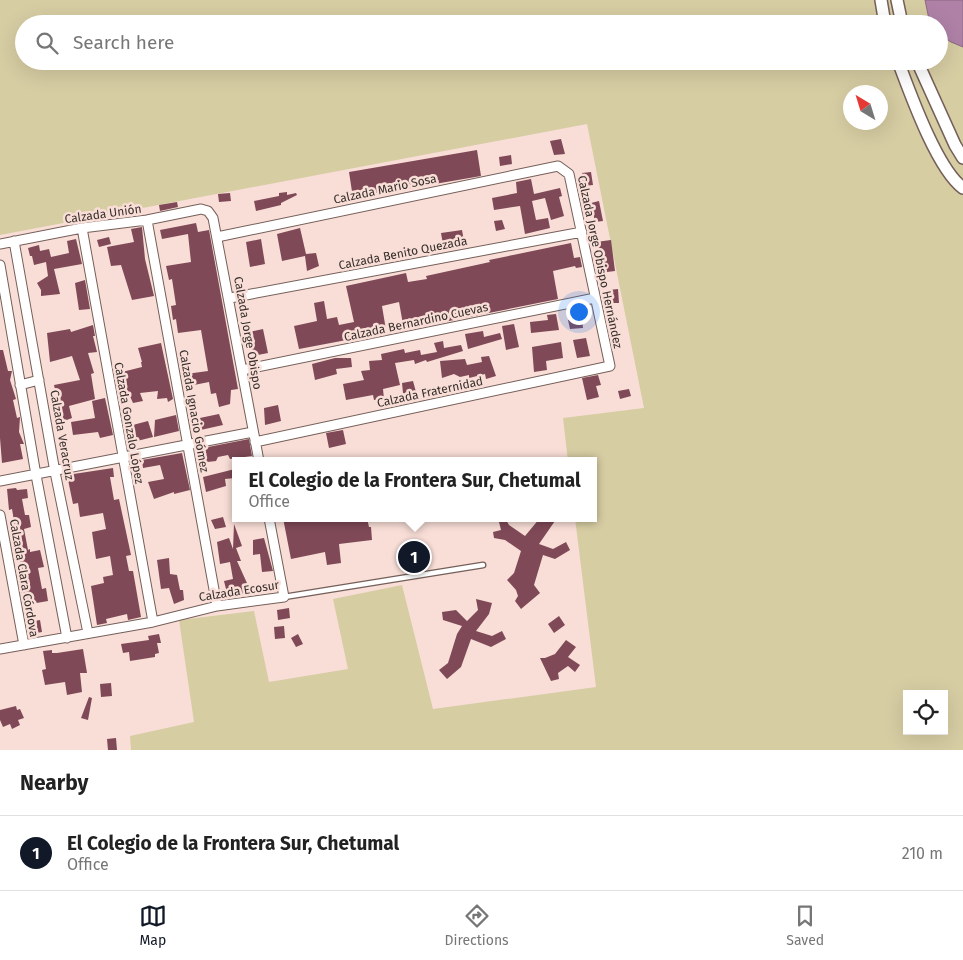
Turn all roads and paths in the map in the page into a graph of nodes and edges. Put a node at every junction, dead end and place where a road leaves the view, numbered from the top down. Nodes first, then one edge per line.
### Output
1 (881, 0) edge
2 (898, 0) edge
3 (884, 15) edge
4 (900, 15) edge
5 (902, 70) edge
6 (921, 70) edge
7 (963, 158) edge
8 (558, 166) joint
9 (963, 188) edge
10 (208, 211) joint
11 (147, 220) junction
12 (82, 228) junction
13 (582, 232) junction
14 (217, 237) junction
15 (14, 241) junction
16 (0, 244) edge
17 (0, 264) edge
18 (230, 298) junction
19 (595, 298) junction
20 (610, 366) joint
21 (242, 370) junction
22 (39, 380) junction
23 (20, 385) junction
24 (253, 432) junction
25 (255, 442) junction
26 (187, 446) junction
27 (258, 457) edge
28 (123, 458) junction
29 (55, 472) junction
30 (36, 475) junction
31 (0, 481) edge
32 (0, 515) edge
33 (271, 522) edge
34 (483, 565) dead end
35 (284, 597) junction
36 (217, 606) junction
37 (153, 622) junction
38 (88, 634) junction
39 (67, 638) junction
40 (24, 645) junction
41 (0, 649) edge

1 - 3 main road
2 - 4 main road
5 - 9 main road
6 - 7 main road
8 - 13 street, Calzada Jorge Obispo Hernández
8 - 14 street, Calzada Mario Sosa
10 - 11 street, Calzada Unión
10 - 14 street, Calzada Jorge Obispo
11 - 12 street, Calzada Unión
11 - 26 street, Calzada Ignacio Gómez
12 - 15 street, Calzada Unión
12 - 28 street, Calzada Gonzalo López
13 - 18 street, Calzada Benito Quezada
13 - 19 street, Calzada Jorge Obispo Hernández
14 - 18 street, Calzada Jorge Obispo
15 - 16 street, Calzada Unión
15 - 22 street, Calzada Veracruz
17 - 23 street
18 - 21 street, Calzada Jorge Obispo
19 - 20 street, Calzada Jorge Obispo Hernández
19 - 21 street, Calzada Bernardino Cuevas
20 - 25 street, Calzada Fraternidad
21 - 24 street, Calzada Jorge Obispo
22 - 23 street
22 - 29 street, Calzada Veracruz
23 - 30 street
24 - 25 street, Calzada Jorge Obispo
24 - 26 street
25 - 27 street, Calzada Jorge Obispo
26 - 28 street
26 - 36 street, Calzada Ignacio Gómez
28 - 29 street
28 - 37 street, Calzada Gonzalo López
29 - 30 street
29 - 38 street, Calzada Veracruz
30 - 31 street
30 - 39 street
32 - 40 street, Calzada Clara Córdova
33 - 35 street
34 - 35 lane, Calzada Ecosur
35 - 36 street, Calzada Ecosur
36 - 37 street, Calzada Ecosur
37 - 38 street, Calzada Ecosur
38 - 39 street, Calzada Ecosur
39 - 40 street, Calzada Ecosur
40 - 41 street, Calzada Ecosur

